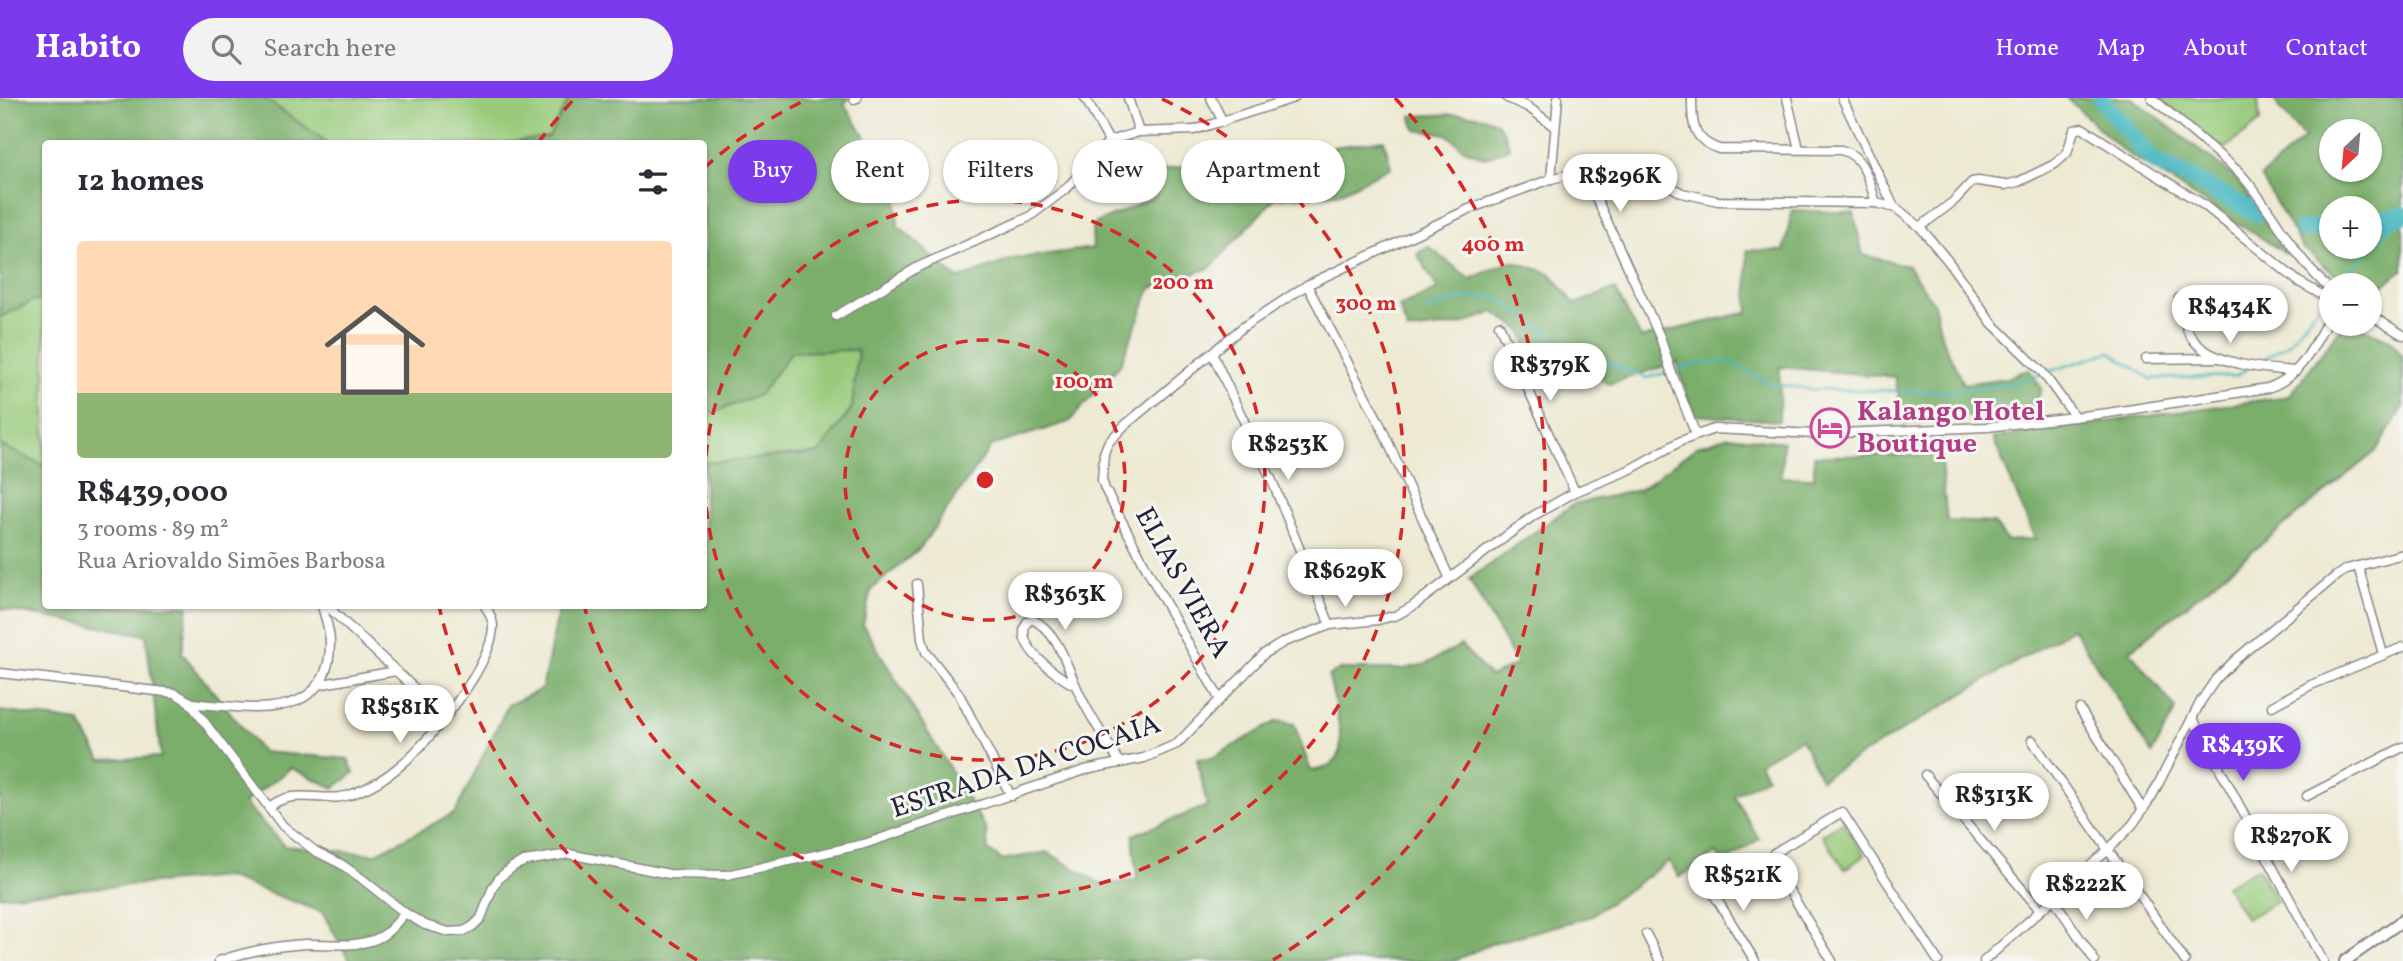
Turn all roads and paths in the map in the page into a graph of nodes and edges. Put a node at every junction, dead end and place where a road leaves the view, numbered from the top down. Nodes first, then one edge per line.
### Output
1 (1085, 98) edge
2 (1128, 98) edge
3 (1210, 98) edge
4 (1294, 98) edge
5 (1507, 98) edge
6 (1558, 98) edge
7 (1692, 98) edge
8 (1787, 98) edge
9 (1842, 98) edge
10 (2152, 98) edge
11 (1223, 122) junction
12 (1555, 127) junction
13 (1139, 132) junction
14 (1108, 140) edge
15 (1112, 140) edge
16 (1799, 149) junction
17 (1584, 171) junction
18 (1551, 179) junction
19 (1072, 182) edge
20 (1876, 203) junction
21 (1894, 207) junction
22 (1920, 227) junction
23 (2319, 276) edge
24 (1307, 285) junction
25 (2319, 293) edge
26 (2179, 298) dead end
27 (836, 316) dead end
28 (2382, 322) edge
29 (1499, 325) dead end
30 (2403, 335) edge
31 (2319, 336) edge
32 (1212, 353) junction
33 (2222, 358) junction
34 (2146, 359) dead end
35 (2296, 372) junction
36 (2075, 416) junction
37 (1696, 435) junction
38 (1575, 492) junction
39 (2403, 554) edge
40 (2358, 566) junction
41 (1449, 577) junction
42 (917, 584) dead end
43 (325, 609) edge
44 (328, 609) edge
45 (487, 609) edge
46 (1330, 625) junction
47 (2403, 647) edge
48 (2383, 654) junction
49 (396, 671) junction
50 (0, 673) edge
51 (317, 685) junction
52 (1076, 687) junction
53 (1220, 700) junction
54 (190, 703) junction
55 (2272, 706) dead end
56 (2080, 709) dead end
57 (445, 717) junction
58 (2193, 719) junction
59 (2032, 740) dead end
60 (2403, 747) edge
61 (1119, 763) junction
62 (1925, 775) dead end
63 (1011, 796) junction
64 (2307, 796) dead end
65 (269, 808) junction
66 (2143, 810) junction
67 (2109, 849) junction
68 (1705, 880) dead end
69 (2053, 898) junction
70 (2040, 909) junction
71 (405, 913) junction
72 (2403, 920) edge
73 (1646, 934) dead end
74 (219, 961) edge
75 (1661, 961) edge
76 (1755, 961) edge
77 (1832, 961) edge
78 (1937, 961) edge
79 (1984, 961) edge
80 (2095, 961) edge
81 (2185, 961) edge
82 (2323, 961) edge
83 (2345, 961) edge

1 - 14 street
2 - 13 street
3 - 11 street
4 - 11 street
5 - 12 street
6 - 12 street
7 - 16 street
8 - 16 street
9 - 21 street
10 - 23 street
11 - 13 street
12 - 18 street
13 - 15 street
16 - 20 street
17 - 18 street
17 - 20 street
17 - 37 street
18 - 24 street
19 - 27 street
20 - 21 street
21 - 22 street
22 - 25 street
22 - 36 street
24 - 32 street
24 - 41 street
26 - 33 street
28 - 30 street
29 - 38 street
31 - 35 street, ESTRADA DA COCAIA
32 - 46 street
32 - 53 street
33 - 34 street
33 - 35 street
35 - 36 street, ESTRADA DA COCAIA
36 - 37 street, ESTRADA DA COCAIA
37 - 38 street, ESTRADA DA COCAIA
38 - 41 street, ESTRADA DA COCAIA
39 - 40 street
40 - 48 street
40 - 58 street
41 - 46 street, ESTRADA DA COCAIA
42 - 63 street
43 - 51 street
44 - 49 street
45 - 57 street
46 - 53 street, ESTRADA DA COCAIA
47 - 48 street
48 - 55 street
49 - 51 street
49 - 57 street
50 - 54 street
51 - 54 street
52 - 52 street
52 - 61 street
53 - 61 street, ESTRADA DA COCAIA
54 - 65 street, ESTRADA DA COCAIA
56 - 66 street
57 - 65 street
58 - 66 street
58 - 82 street
59 - 67 street
60 - 64 street
61 - 63 street, ESTRADA DA COCAIA
62 - 70 street
63 - 71 street, ESTRADA DA COCAIA
65 - 71 street, ESTRADA DA COCAIA
66 - 67 street
67 - 69 street
67 - 81 street
68 - 76 street
69 - 70 street
69 - 80 street
70 - 79 street
71 - 74 street
72 - 83 main road
73 - 75 street
77 - 78 street

